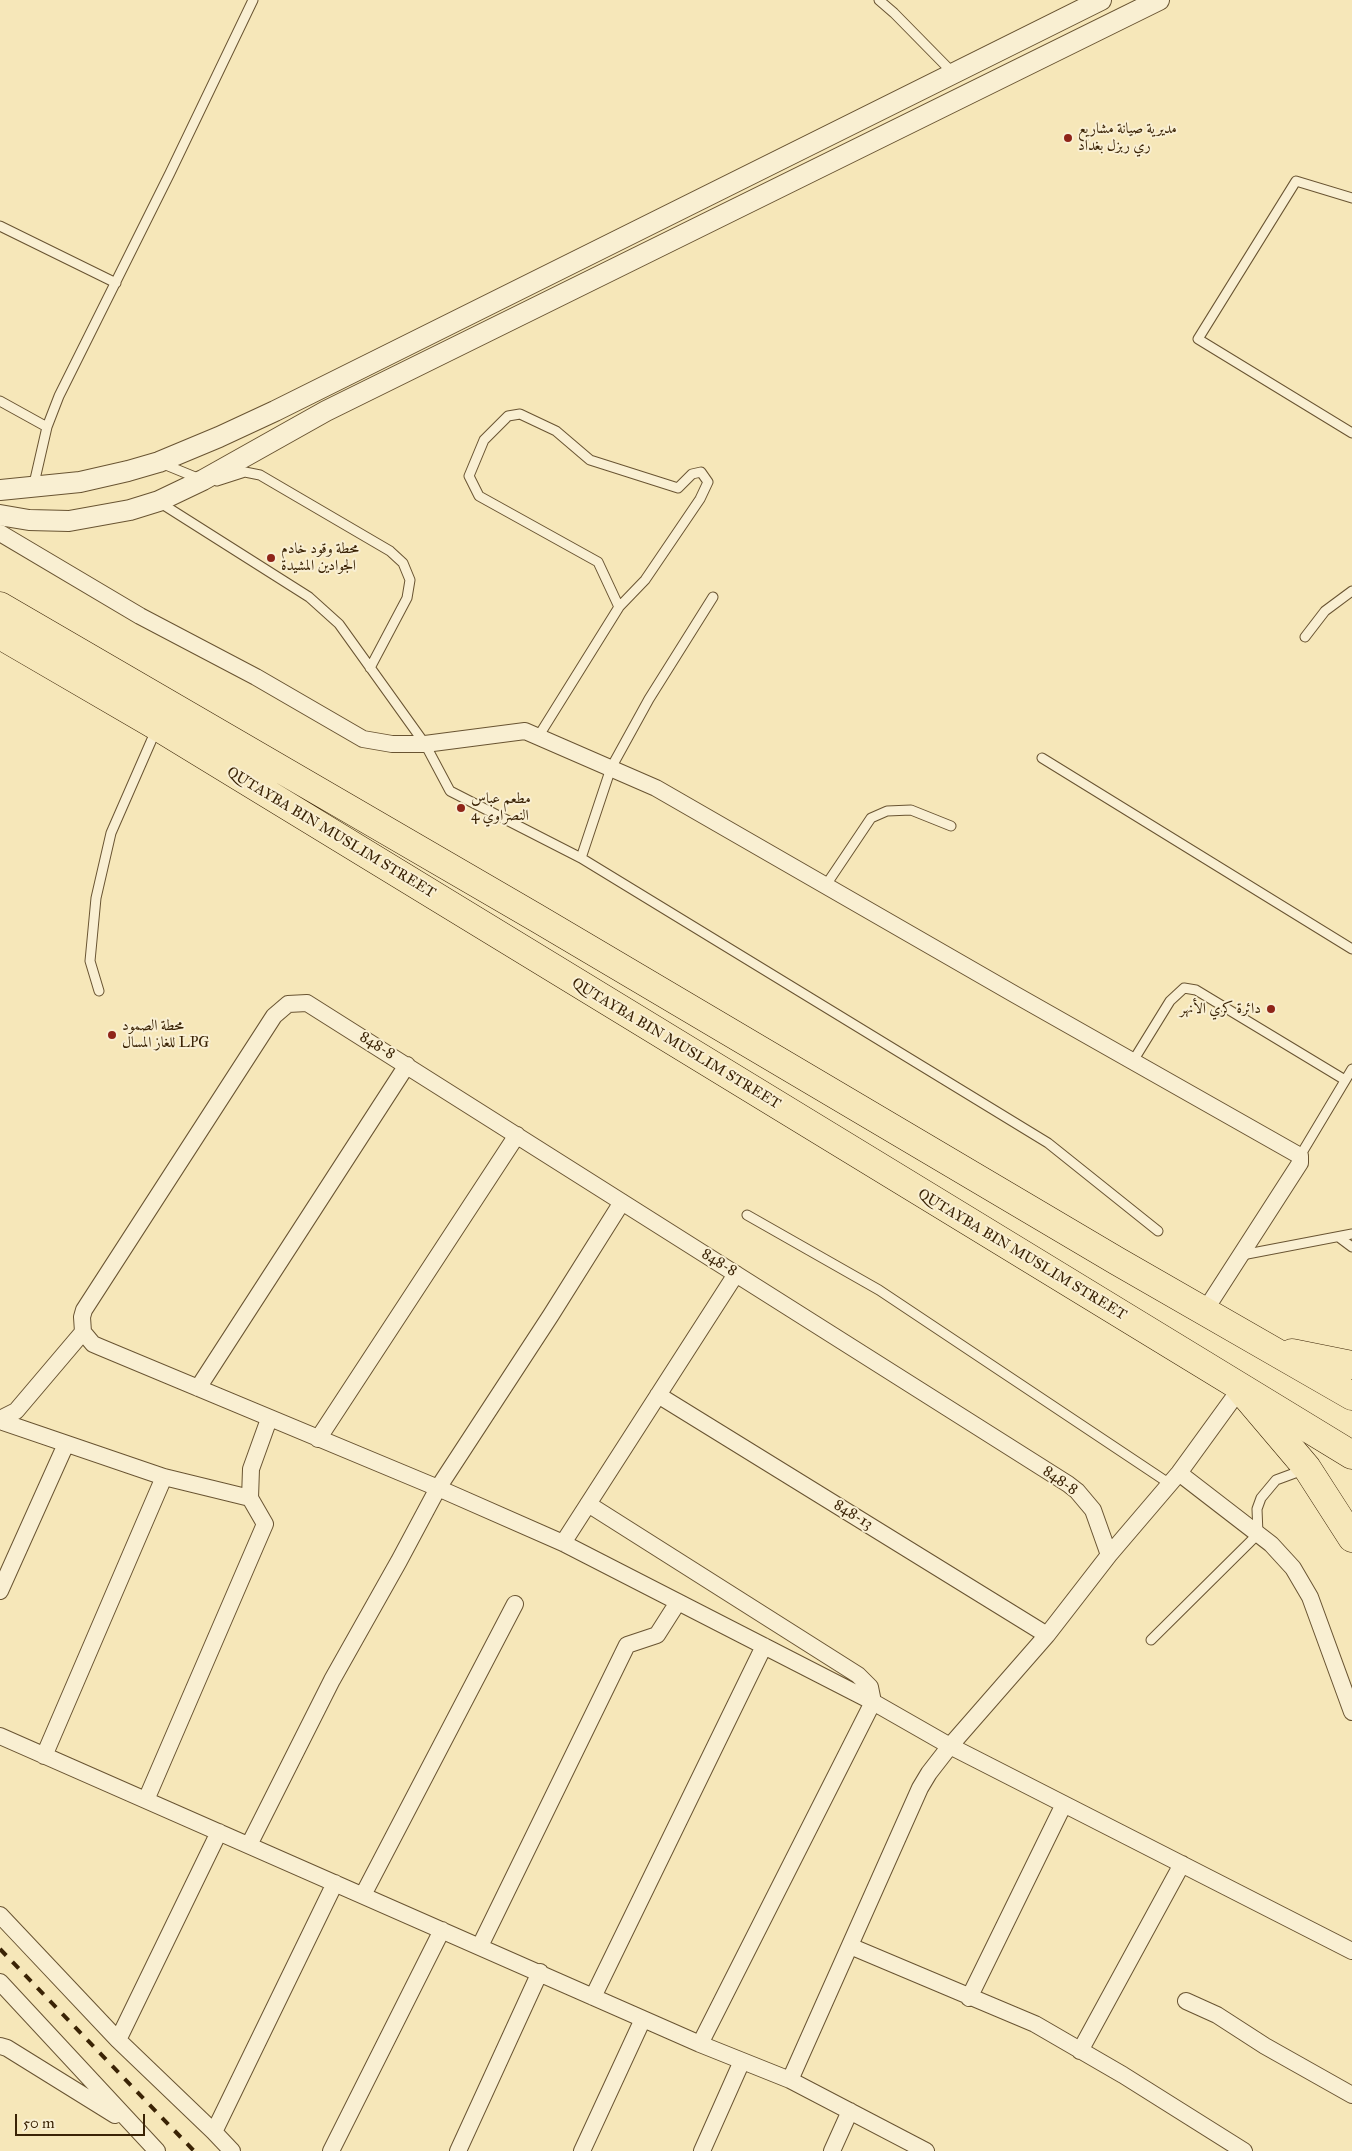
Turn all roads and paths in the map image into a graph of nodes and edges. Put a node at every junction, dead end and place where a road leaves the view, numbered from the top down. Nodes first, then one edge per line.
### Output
1 (253, 0) edge
2 (879, 0) edge
3 (1101, 0) edge
4 (1159, 0) edge
5 (954, 74) junction
6 (1352, 198) edge
7 (0, 226) edge
8 (116, 283) junction
9 (0, 401) edge
10 (47, 427) junction
11 (1352, 433) edge
12 (159, 462) junction
13 (203, 480) junction
14 (33, 488) junction
15 (0, 490) edge
16 (159, 501) junction
17 (0, 515) edge
18 (0, 533) edge
19 (1352, 591) edge
20 (714, 597) dead end
21 (0, 606) edge
22 (619, 608) junction
23 (0, 635) edge
24 (1305, 637) dead end
25 (370, 668) junction
26 (158, 728) junction
27 (538, 737) junction
28 (425, 744) junction
29 (1042, 758) dead end
30 (610, 768) junction
31 (951, 826) dead end
32 (581, 858) junction
33 (826, 885) junction
34 (1352, 948) edge
35 (99, 991) dead end
36 (1132, 1061) junction
37 (407, 1065) junction
38 (1352, 1069) edge
39 (1345, 1080) junction
40 (517, 1135) junction
41 (1300, 1156) junction
42 (622, 1202) junction
43 (747, 1215) dead end
44 (1158, 1231) dead end
45 (1352, 1234) edge
46 (1340, 1238) junction
47 (1352, 1247) edge
48 (1240, 1256) junction
49 (736, 1274) junction
50 (1204, 1312) junction
51 (83, 1332) junction
52 (1264, 1346) junction
53 (1352, 1365) edge
54 (198, 1388) junction
55 (1240, 1389) junction
56 (658, 1395) junction
57 (1352, 1396) edge
58 (269, 1418) junction
59 (0, 1420) edge
60 (318, 1439) junction
61 (66, 1444) junction
62 (1352, 1455) edge
63 (1308, 1468) junction
64 (164, 1477) junction
65 (1174, 1479) junction
66 (438, 1488) junction
67 (250, 1498) junction
68 (588, 1504) junction
69 (1258, 1534) junction
70 (1352, 1538) edge
71 (563, 1543) junction
72 (1109, 1555) junction
73 (0, 1592) edge
74 (678, 1602) junction
75 (515, 1604) dead end
76 (1047, 1635) junction
77 (1151, 1640) dead end
78 (764, 1646) junction
79 (873, 1702) junction
80 (1352, 1712) edge
81 (0, 1736) edge
82 (950, 1746) junction
83 (44, 1756) junction
84 (146, 1800) junction
85 (1064, 1804) junction
86 (219, 1832) junction
87 (249, 1845) junction
88 (1182, 1864) junction
89 (335, 1883) junction
90 (363, 1895) junction
91 (0, 1915) edge
92 (442, 1930) junction
93 (480, 1946) junction
94 (850, 1946) junction
95 (1352, 1951) edge
96 (540, 1972) junction
97 (0, 1982) edge
98 (593, 1997) junction
99 (969, 1998) junction
100 (1186, 2001) dead end
101 (643, 2019) junction
102 (118, 2040) junction
103 (700, 2044) junction
104 (0, 2046) edge
105 (1080, 2051) junction
106 (742, 2061) junction
107 (790, 2080) junction
108 (1352, 2095) edge
109 (850, 2111) junction
110 (131, 2125) junction
111 (214, 2132) junction
112 (157, 2151) edge
113 (232, 2151) edge
114 (331, 2151) edge
115 (458, 2151) edge
116 (582, 2151) edge
117 (702, 2151) edge
118 (832, 2151) edge
119 (926, 2151) edge
120 (1244, 2151) edge

1 - 8 lane
2 - 5 lane
3 - 5 street
4 - 13 street
5 - 12 street
6 - 11 lane
7 - 8 lane
8 - 10 lane
9 - 10 lane
10 - 14 lane
12 - 13 lane
12 - 14 street
13 - 16 street
13 - 25 lane
14 - 15 street
16 - 17 street
16 - 25 lane
18 - 28 street
19 - 24 lane
20 - 30 lane
21 - 50 highway, QUTAYBA BIN MUSLIM STREET
22 - 22 lane
22 - 27 lane
23 - 26 highway, QUTAYBA BIN MUSLIM STREET
25 - 28 lane
26 - 35 lane
26 - 55 highway, QUTAYBA BIN MUSLIM STREET
27 - 28 street
27 - 30 street
28 - 32 lane
29 - 34 lane
30 - 32 lane
30 - 33 street
31 - 33 lane
32 - 44 lane
33 - 36 street
36 - 39 lane
36 - 41 street
37 - 40 street, 848-8
37 - 51 street, 848-8
37 - 54 street
38 - 39 lane
39 - 41 lane
40 - 42 street, 848-8
40 - 60 street
41 - 48 street
42 - 49 street, 848-8
42 - 66 street
43 - 65 lane
45 - 46 lane
46 - 47 lane
46 - 48 lane
48 - 50 street
49 - 56 street
49 - 72 street, 848-8
50 - 52 highway, QUTAYBA BIN MUSLIM STREET
51 - 54 street
51 - 59 street
52 - 53 highway
52 - 57 highway, QUTAYBA BIN MUSLIM STREET
54 - 58 street
55 - 62 highway, QUTAYBA BIN MUSLIM STREET
55 - 63 highway
55 - 65 street
56 - 68 street
56 - 76 street, 848-13
58 - 60 street
58 - 67 street
59 - 61 street
60 - 66 street
61 - 64 street
61 - 73 street
63 - 69 lane
63 - 70 highway
64 - 67 street
64 - 83 street
65 - 69 street
65 - 72 street
66 - 71 street
66 - 87 street
67 - 84 street
68 - 71 street
68 - 79 street
69 - 77 lane
69 - 80 street
71 - 74 street
72 - 76 street
74 - 78 street
74 - 93 street
75 - 90 street
76 - 82 street
78 - 79 street
78 - 98 street
79 - 82 street
79 - 103 street
81 - 83 street
82 - 85 street
82 - 94 street
83 - 84 street
84 - 86 street
85 - 88 street
85 - 99 street
86 - 87 street
86 - 102 street
87 - 89 street
88 - 95 street
88 - 105 street
89 - 90 street
89 - 111 street
90 - 92 street
91 - 102 street
92 - 93 street
92 - 114 street
93 - 96 street
94 - 99 street
94 - 107 street
96 - 98 street
96 - 115 street
97 - 110 street
98 - 101 street
99 - 105 street
100 - 108 street
101 - 103 street
101 - 116 street
102 - 111 street
103 - 106 street
104 - 110 street
105 - 120 street
106 - 107 street
106 - 117 street
107 - 109 street
109 - 118 street
109 - 119 street
110 - 112 street
111 - 113 street

